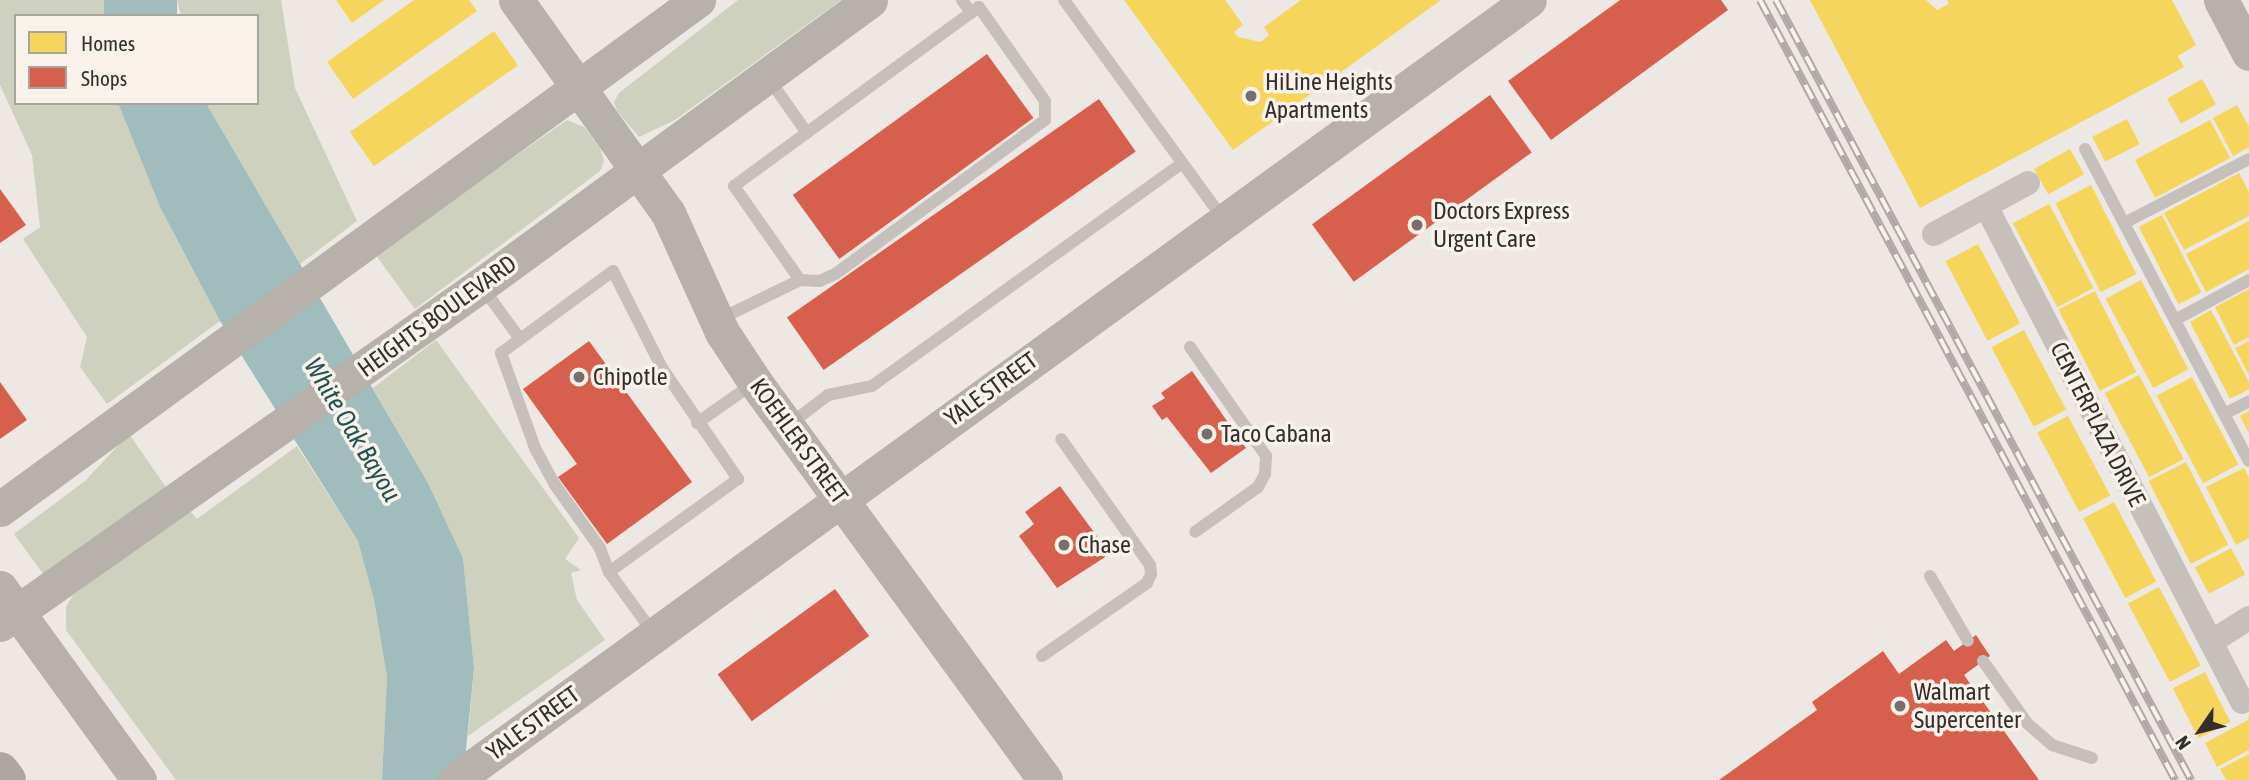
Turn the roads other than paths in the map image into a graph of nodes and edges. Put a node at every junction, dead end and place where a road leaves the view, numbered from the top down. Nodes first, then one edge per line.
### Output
1 (516, 0) edge
2 (698, 0) edge
3 (870, 0) edge
4 (962, 0) edge
5 (1064, 0) edge
6 (1529, 0) edge
7 (2221, 0) edge
8 (971, 13) junction
9 (2249, 53) edge
10 (767, 76) junction
11 (579, 86) junction
12 (807, 133) junction
13 (2085, 149) dead end
14 (2249, 159) edge
15 (1182, 163) junction
16 (638, 170) junction
17 (2028, 183) dead end
18 (1986, 206) junction
19 (1224, 220) junction
20 (2124, 223) junction
21 (1934, 234) dead end
22 (800, 280) junction
23 (2249, 280) edge
24 (481, 285) junction
25 (2175, 320) junction
26 (717, 321) junction
27 (520, 339) junction
28 (1190, 346) dead end
29 (755, 382) junction
30 (2249, 401) edge
31 (2224, 414) junction
32 (697, 423) junction
33 (787, 426) junction
34 (1060, 439) dead end
35 (2249, 461) edge
36 (840, 498) junction
37 (0, 509) edge
38 (1195, 532) dead end
39 (609, 572) junction
40 (1930, 576) dead end
41 (5, 609) edge
42 (2249, 618) edge
43 (654, 635) junction
44 (1968, 641) dead end
45 (2211, 642) junction
46 (1042, 656) dead end
47 (1983, 661) dead end
48 (2242, 702) dead end
49 (2092, 758) dead end
50 (0, 771) edge
51 (7, 780) edge
52 (139, 780) edge
53 (455, 780) edge
54 (1045, 780) edge

1 - 11 main road, KOEHLER STREET
2 - 11 main road
3 - 10 main road, HEIGHTS BOULEVARD
4 - 8 lane
5 - 15 lane
6 - 19 main road, YALE STREET
7 - 9 main road
8 - 12 lane
8 - 22 lane
10 - 12 lane
10 - 16 main road, HEIGHTS BOULEVARD
11 - 16 main road, KOEHLER STREET
11 - 37 main road
12 - 22 lane
13 - 20 lane
14 - 20 lane
15 - 19 lane
15 - 33 lane
16 - 24 main road, HEIGHTS BOULEVARD
16 - 26 main road, KOEHLER STREET
17 - 18 street
18 - 21 street
18 - 45 street, CENTERPLAZA DRIVE
19 - 36 main road, YALE STREET
20 - 25 lane
22 - 26 lane
23 - 25 lane
24 - 27 lane
24 - 41 main road, HEIGHTS BOULEVARD
25 - 31 lane
26 - 29 main road, KOEHLER STREET
27 - 32 lane
27 - 39 lane
28 - 38 lane
29 - 32 lane
29 - 33 main road, KOEHLER STREET
30 - 31 lane
31 - 35 lane
32 - 39 lane
33 - 36 main road, KOEHLER STREET
34 - 46 lane
36 - 43 main road, YALE STREET
36 - 54 main road, KOEHLER STREET
39 - 43 lane
40 - 44 lane
41 - 52 main road
42 - 45 street
43 - 53 main road, YALE STREET
45 - 48 street, CENTERPLAZA DRIVE
47 - 49 lane
50 - 51 highway

